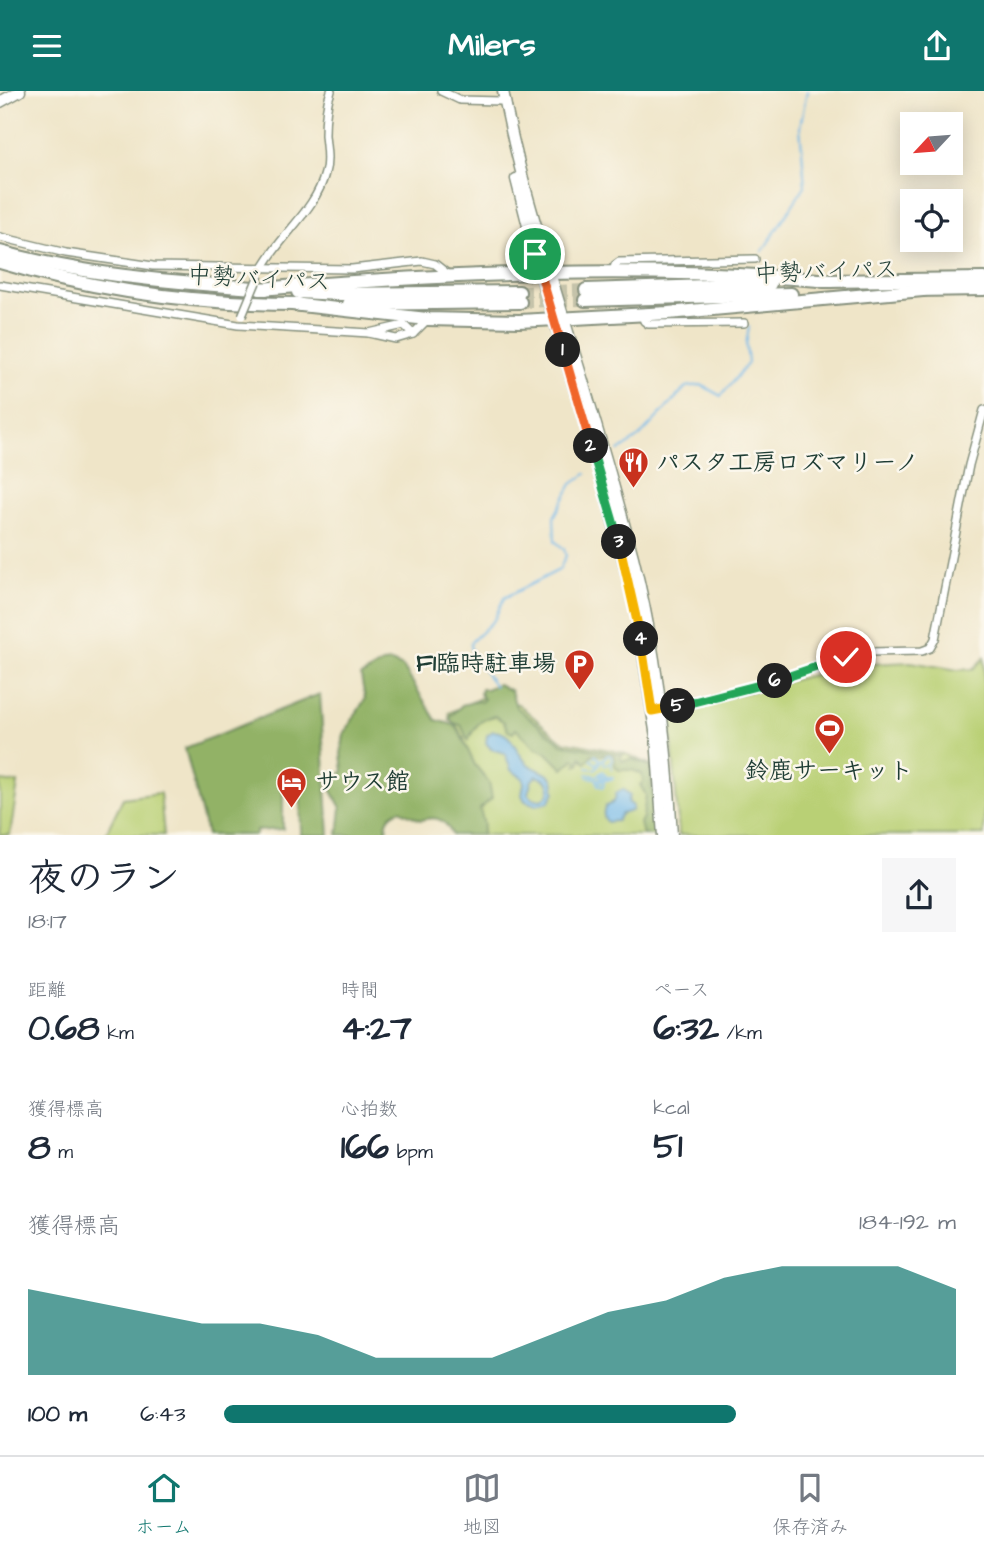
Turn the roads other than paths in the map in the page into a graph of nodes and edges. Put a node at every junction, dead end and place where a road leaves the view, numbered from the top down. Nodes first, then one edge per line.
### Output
1 (20, 91) edge
2 (331, 91) edge
3 (441, 91) edge
4 (501, 94) edge
5 (0, 102) edge
6 (0, 237) edge
7 (0, 252) edge
8 (755, 259) dead end
9 (0, 262) edge
10 (263, 266) junction
11 (613, 271) junction
12 (545, 273) junction
13 (449, 275) junction
14 (984, 279) edge
15 (832, 281) junction
16 (259, 282) junction
17 (0, 285) edge
18 (984, 289) edge
19 (923, 290) junction
20 (292, 304) junction
21 (642, 315) junction
22 (242, 316) dead end
23 (559, 318) junction
24 (427, 319) junction
25 (744, 323) dead end
26 (369, 333) junction
27 (413, 334) junction
28 (984, 410) edge
29 (656, 710) junction
30 (663, 835) edge
31 (672, 835) edge

1 - 5 street
2 - 10 street
3 - 4 street
4 - 12 street
6 - 10 street
7 - 16 highway, 中勢バイパス
8 - 11 street
9 - 20 highway, 中勢バイパス
10 - 13 street
10 - 16 street
11 - 12 highway
11 - 15 highway
12 - 13 highway
12 - 23 street
13 - 16 highway
14 - 15 highway, 中勢バイパス
15 - 19 highway, 中勢バイパス
16 - 20 highway, 中勢バイパス
16 - 22 street, bridge
17 - 26 street
18 - 19 highway, 中勢バイパス
19 - 21 highway
20 - 24 highway
21 - 23 highway
21 - 25 street
23 - 24 highway
23 - 29 street
24 - 27 street
26 - 27 street
26 - 27 street
28 - 29 street
29 - 30 street
29 - 31 street

